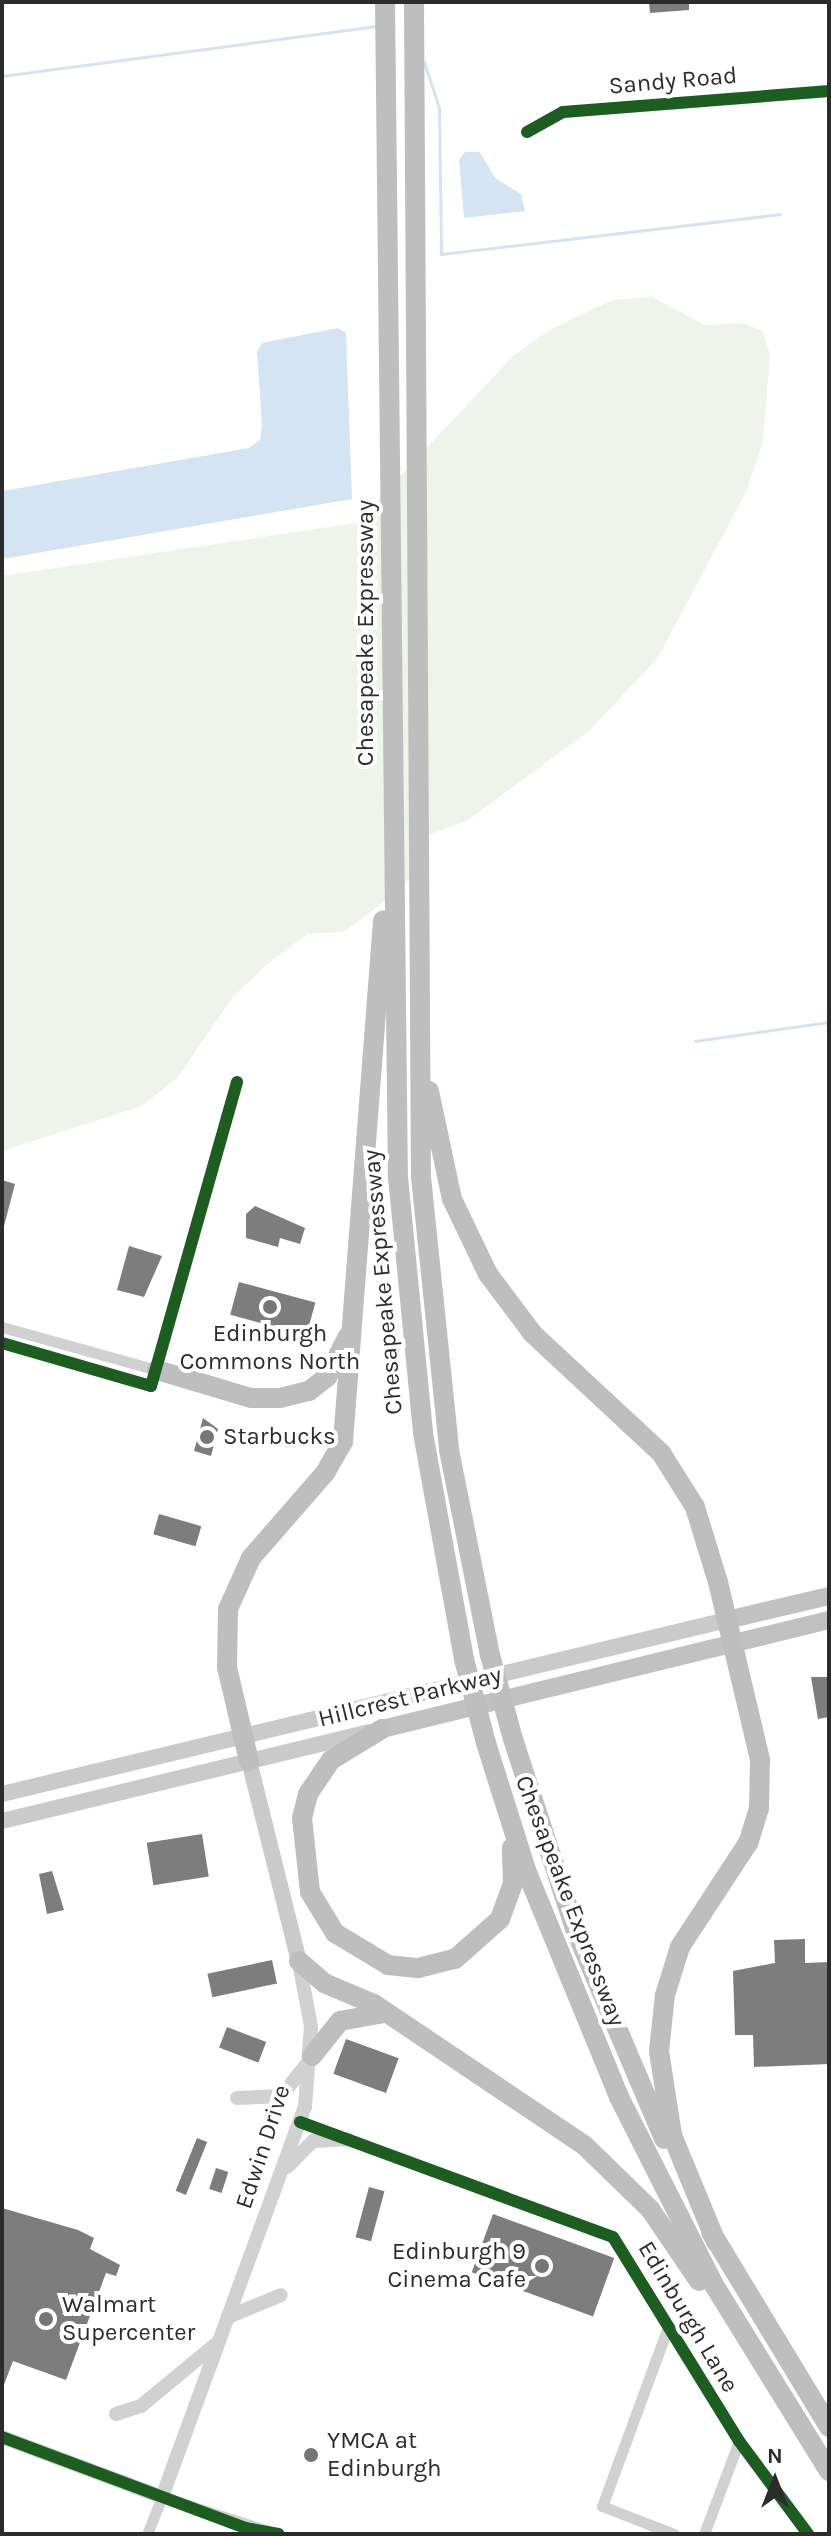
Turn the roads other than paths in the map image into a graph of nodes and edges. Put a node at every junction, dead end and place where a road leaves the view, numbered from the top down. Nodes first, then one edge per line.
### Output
1 (385, 2) edge
2 (414, 2) edge
3 (829, 91) edge
4 (527, 132) dead end
5 (393, 786) junction
6 (418, 913) junction
7 (237, 1082) dead end
8 (354, 1317) junction
9 (2, 1327) edge
10 (2, 1343) edge
11 (154, 1378) junction
12 (829, 1596) edge
13 (727, 1620) junction
14 (829, 1620) edge
15 (732, 1644) junction
16 (382, 1729) junction
17 (242, 1736) junction
18 (249, 1761) junction
19 (498, 1789) junction
20 (2, 1794) edge
21 (2, 1821) edge
22 (299, 1961) junction
23 (391, 2015) junction
24 (312, 2058) junction
25 (237, 2098) dead end
26 (300, 2122) junction
27 (347, 2139) junction
28 (282, 2173) junction
29 (716, 2242) junction
30 (281, 2295) dead end
31 (228, 2318) junction
32 (668, 2327) junction
33 (219, 2341) junction
34 (778, 2394) junction
35 (116, 2414) dead end
36 (829, 2427) edge
37 (2, 2437) edge
38 (739, 2441) junction
39 (829, 2471) edge
40 (162, 2497) junction
41 (147, 2534) edge
42 (278, 2534) edge
43 (674, 2534) edge
44 (704, 2534) edge
45 (808, 2534) edge

1 - 5 highway, Chesapeake Expressway
2 - 6 highway, Chesapeake Expressway
3 - 4 street, Sandy Road
5 - 8 highway
5 - 19 highway, Chesapeake Expressway, bridge
6 - 13 highway
6 - 29 highway, Chesapeake Expressway, bridge
7 - 11 street
8 - 11 highway
8 - 17 highway
9 - 11 street
10 - 11 street
12 - 13 highway, Hillcrest Parkway
13 - 15 highway
13 - 17 main road, Hillcrest Parkway
14 - 15 highway, Hillcrest Parkway
15 - 16 highway, Hillcrest Parkway
15 - 29 highway
16 - 18 main road, Hillcrest Parkway
16 - 19 highway
17 - 18 highway
17 - 20 main road, Hillcrest Parkway
18 - 21 main road, Hillcrest Parkway
18 - 22 main road, Edwin Drive
19 - 34 highway, Chesapeake Expressway
22 - 23 highway
22 - 24 street, Edwin Drive
23 - 24 highway
23 - 34 highway
24 - 25 street
24 - 26 street, Edwin Drive
26 - 27 street, Edinburgh Lane
26 - 28 street, Edwin Drive
27 - 28 street
27 - 32 street, Edinburgh Lane
28 - 31 street, Edwin Drive
29 - 36 highway, Chesapeake Expressway
30 - 31 street
31 - 33 street, Edwin Drive
32 - 38 street, Edinburgh Lane
32 - 43 street
33 - 35 street
33 - 40 street, Edwin Drive
34 - 39 highway, Chesapeake Expressway
37 - 40 street
38 - 44 street
38 - 45 street, Edinburgh Lane
40 - 41 street, Edwin Drive
40 - 42 street

